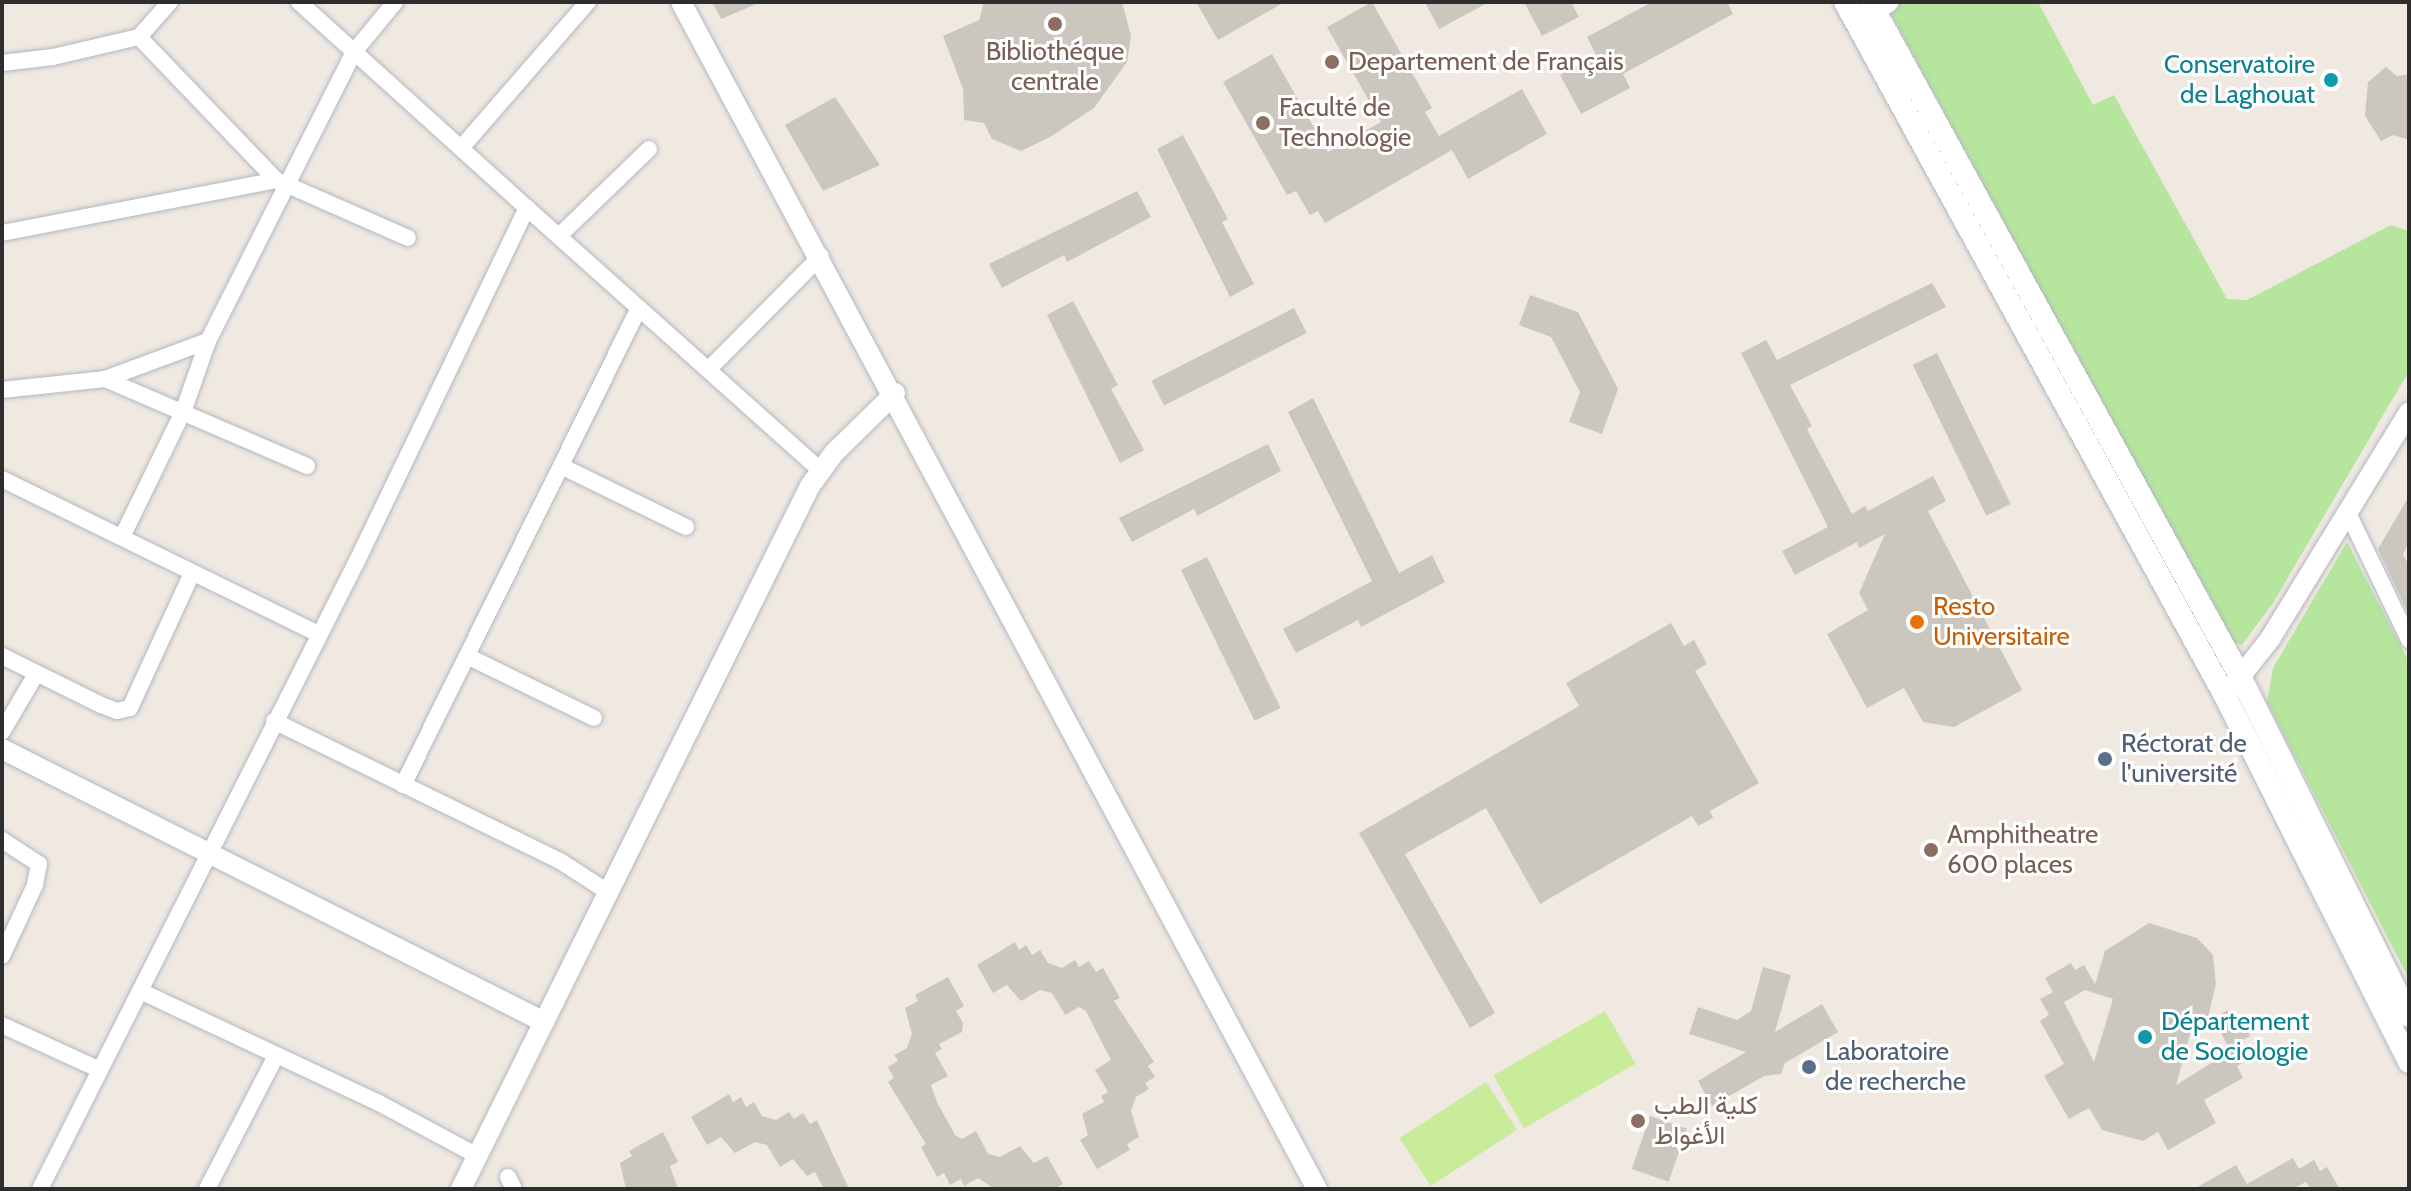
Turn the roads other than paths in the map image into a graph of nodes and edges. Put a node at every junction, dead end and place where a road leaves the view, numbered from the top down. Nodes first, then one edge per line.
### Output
1 (170, 2) edge
2 (299, 2) edge
3 (395, 2) edge
4 (588, 2) edge
5 (681, 2) edge
6 (1845, 2) edge
7 (1873, 9) edge
8 (139, 37) junction
9 (354, 52) junction
10 (2, 63) edge
11 (461, 148) junction
12 (649, 149) dead end
13 (283, 183) junction
14 (527, 208) junction
15 (2, 233) edge
16 (559, 236) junction
17 (408, 238) dead end
18 (821, 256) junction
19 (639, 308) junction
20 (208, 341) junction
21 (709, 369) junction
22 (105, 379) junction
23 (2, 390) edge
24 (895, 393) junction
25 (183, 412) junction
26 (2409, 412) edge
27 (307, 466) dead end
28 (561, 466) junction
29 (820, 470) junction
30 (2, 479) edge
31 (2348, 513) junction
32 (686, 527) dead end
33 (122, 537) junction
34 (192, 573) junction
35 (317, 633) junction
36 (2409, 640) edge
37 (2, 656) edge
38 (467, 656) junction
39 (36, 674) junction
40 (2241, 678) junction
41 (2224, 694) junction
42 (594, 718) dead end
43 (274, 721) junction
44 (2, 732) edge
45 (2, 749) edge
46 (403, 785) junction
47 (2, 840) edge
48 (210, 853) junction
49 (608, 892) junction
50 (2, 956) edge
51 (140, 991) junction
52 (2409, 1016) edge
53 (544, 1022) junction
54 (2, 1025) edge
55 (276, 1056) junction
56 (2409, 1062) edge
57 (98, 1069) junction
58 (478, 1156) junction
59 (40, 1189) edge
60 (207, 1189) edge
61 (461, 1189) edge
62 (1317, 1189) edge

1 - 8 street
2 - 9 street
3 - 9 street
4 - 11 street
5 - 18 street
6 - 7 main road
7 - 40 main road
7 - 41 main road
8 - 10 street
8 - 13 street
9 - 11 street
9 - 13 street
11 - 14 street
12 - 16 street
13 - 15 street
13 - 17 street
13 - 20 street
14 - 16 street
14 - 35 street
16 - 19 street
18 - 21 street
18 - 24 street
19 - 21 street
19 - 28 street
20 - 22 street
20 - 25 street
21 - 29 street
22 - 23 street
22 - 25 street
24 - 29 street
24 - 62 street
25 - 27 street
25 - 33 street
26 - 31 street
28 - 32 street
28 - 38 street
29 - 49 street
30 - 33 street
31 - 36 street
31 - 40 street
33 - 34 street
34 - 35 street
34 - 39 street
35 - 43 street
37 - 39 street
38 - 42 street
38 - 46 street
39 - 44 street
40 - 41 street
40 - 52 main road
41 - 56 main road
43 - 46 street
43 - 48 street
45 - 48 street
46 - 49 street
47 - 50 street
48 - 51 street
48 - 53 street
49 - 53 street
51 - 55 street
51 - 57 street
53 - 58 street
54 - 57 street
55 - 58 street
55 - 60 street
57 - 59 street
58 - 61 street

